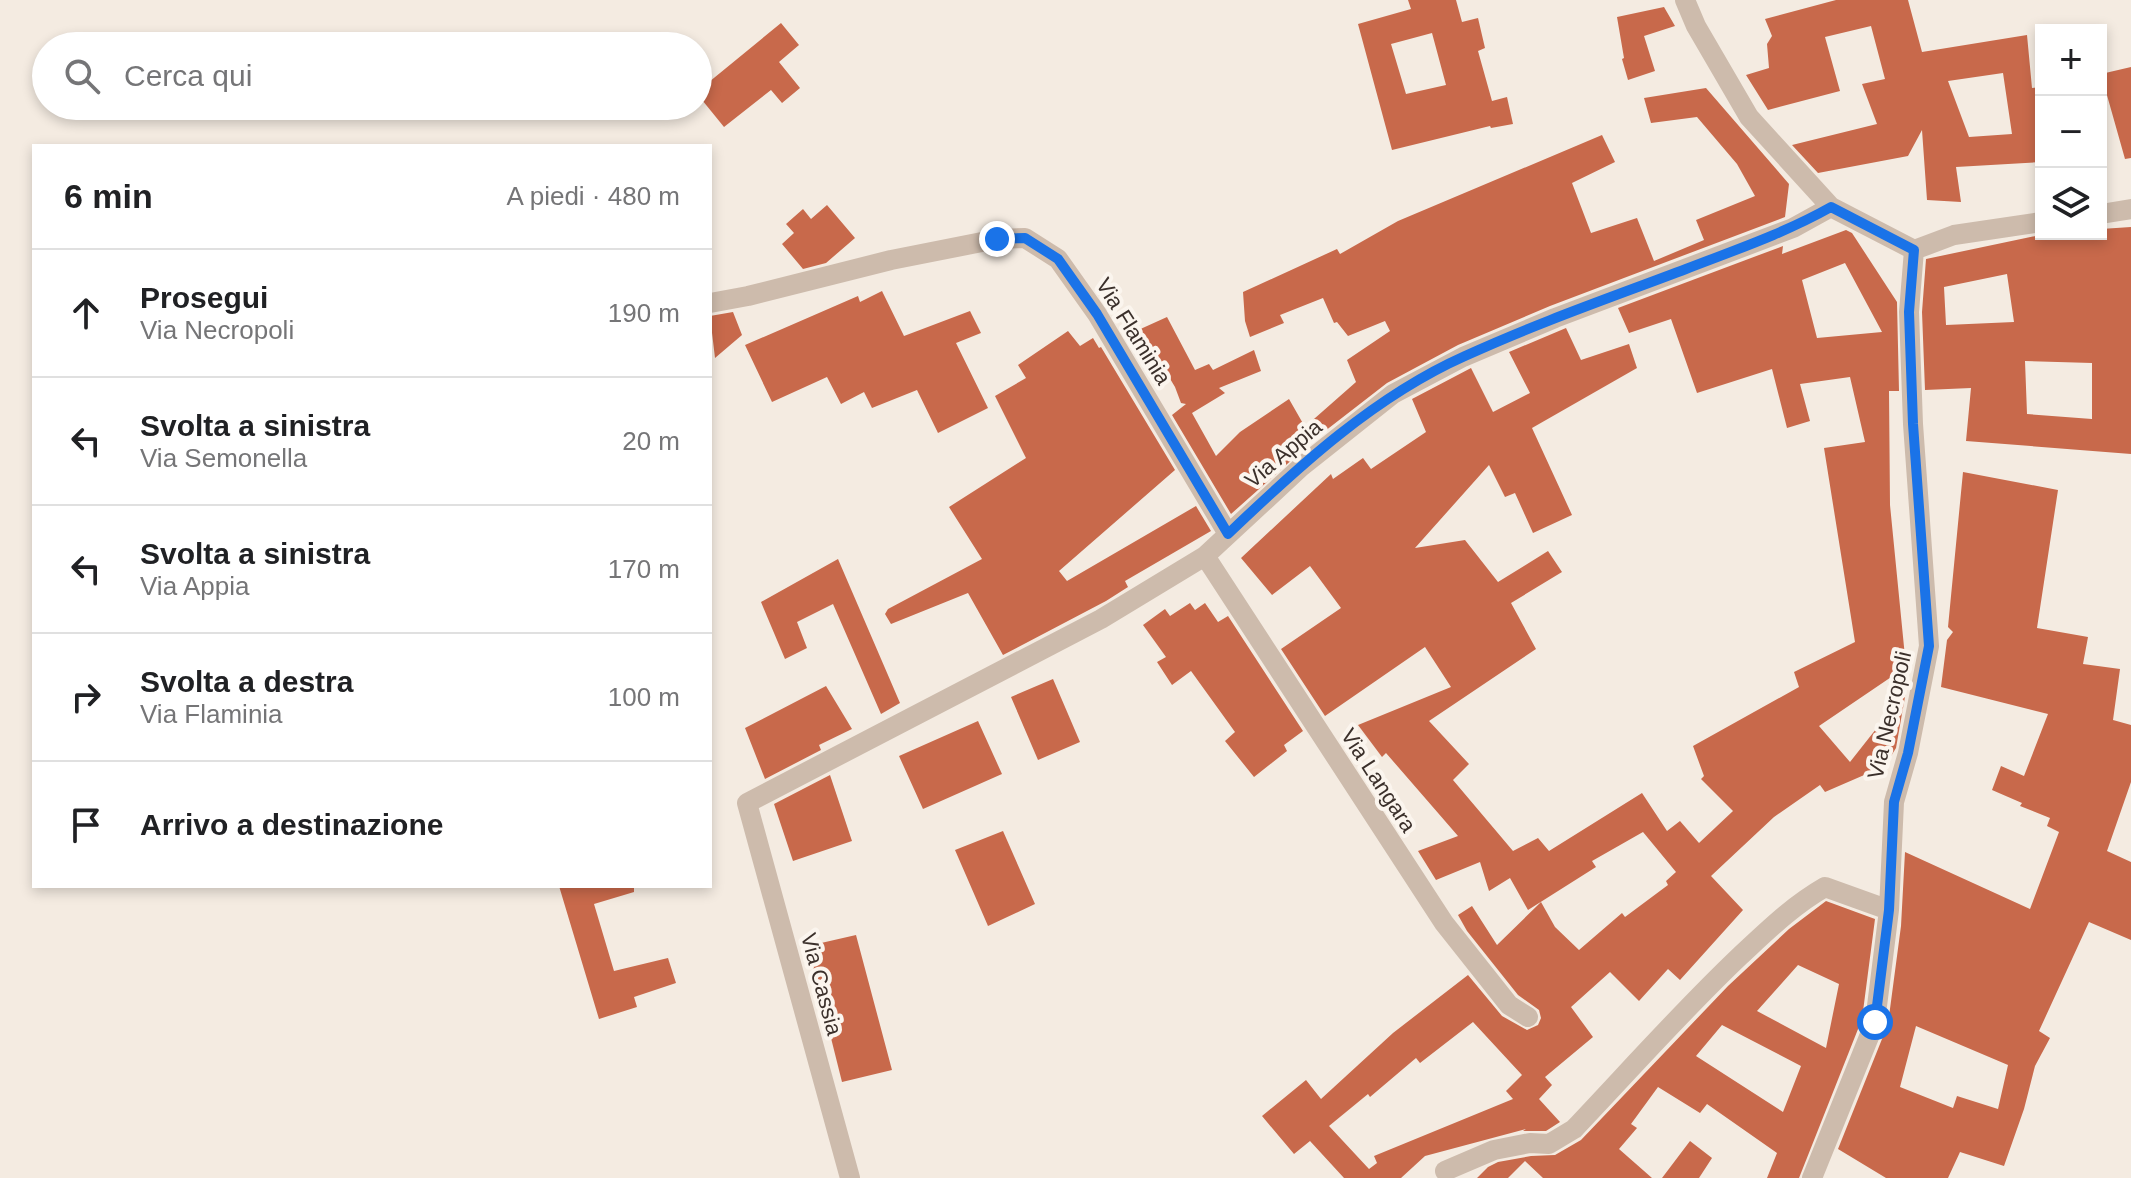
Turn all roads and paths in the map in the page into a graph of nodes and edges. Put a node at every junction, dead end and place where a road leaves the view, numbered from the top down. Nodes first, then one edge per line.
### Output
1 (1685, 0) edge
2 (1831, 207) junction
3 (2131, 209) edge
4 (2107, 213) edge
5 (2035, 223) edge
6 (1914, 250) junction
7 (712, 303) edge
8 (1228, 534) junction
9 (1205, 556) junction
10 (747, 803) joint
11 (1889, 910) junction
12 (1528, 1017) dead end
13 (1445, 1171) dead end
14 (850, 1178) edge
15 (1812, 1178) edge

1 - 2 street
2 - 6 street
2 - 8 street, Via Appia
3 - 4 street
5 - 6 street
6 - 11 street, Via Necropoli
7 - 8 street, Via Flaminia
8 - 9 street, Via Appia
9 - 10 street, Via Appia
9 - 12 street, Via Langara
10 - 14 street, Via Cassia
11 - 13 street
11 - 15 street, Via Necropoli

